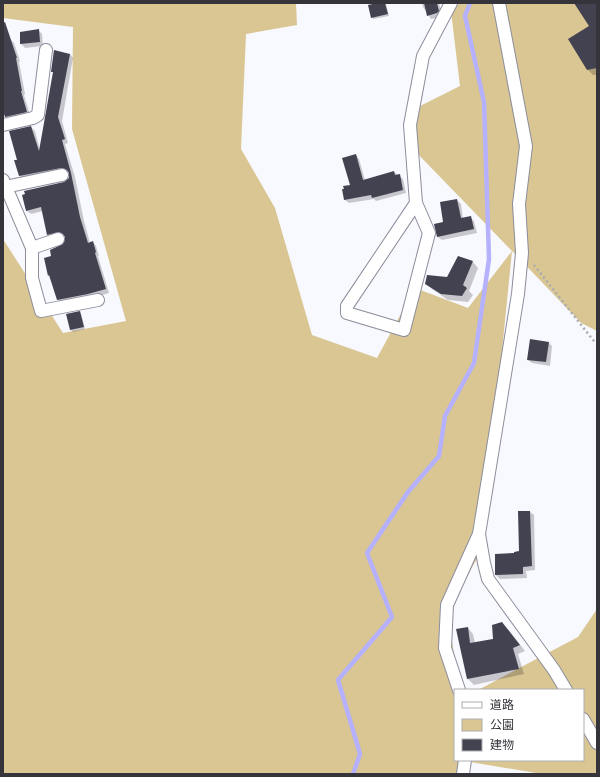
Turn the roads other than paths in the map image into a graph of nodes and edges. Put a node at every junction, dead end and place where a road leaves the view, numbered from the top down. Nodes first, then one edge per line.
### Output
1 (451, 3) edge
2 (499, 3) edge
3 (46, 50) dead end
4 (3, 124) edge
5 (62, 175) dead end
6 (4, 184) edge
7 (416, 203) junction
8 (58, 238) dead end
9 (32, 248) junction
10 (98, 300) dead end
11 (480, 534) junction
12 (459, 689) edge
13 (565, 689) edge
14 (584, 721) edge
15 (597, 743) edge
16 (464, 761) edge
17 (463, 774) edge

1 - 7 street
2 - 11 street
3 - 4 street
5 - 6 street
6 - 9 street
7 - 7 street
8 - 9 street
9 - 10 street
11 - 12 street
11 - 13 street
14 - 15 street
16 - 17 street

